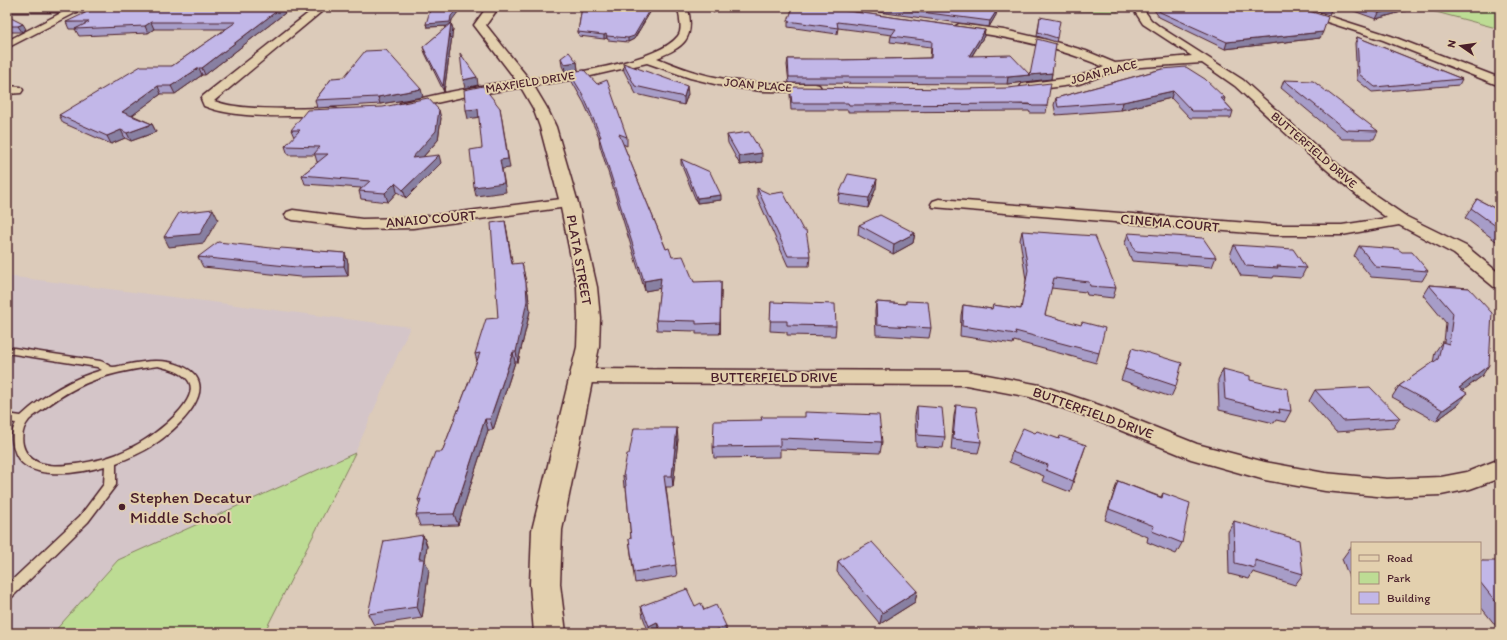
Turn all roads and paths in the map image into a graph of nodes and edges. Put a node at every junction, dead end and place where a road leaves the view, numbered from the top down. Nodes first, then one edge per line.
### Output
1 (322, 7) edge
2 (493, 7) edge
3 (681, 7) edge
4 (1137, 7) edge
5 (1290, 7) edge
6 (79, 8) edge
7 (252, 8) edge
8 (7, 9) edge
9 (130, 9) edge
10 (952, 26) edge
11 (7, 45) edge
12 (648, 59) junction
13 (1204, 59) junction
14 (1114, 67) junction
15 (1500, 82) edge
16 (525, 83) junction
17 (1016, 87) edge
18 (825, 88) edge
19 (392, 108) edge
20 (346, 111) edge
21 (569, 203) junction
22 (939, 204) dead end
23 (293, 215) dead end
24 (1401, 220) junction
25 (1500, 283) edge
26 (7, 350) edge
27 (108, 370) junction
28 (581, 376) junction
29 (7, 418) edge
30 (24, 420) junction
31 (111, 460) junction
32 (1500, 468) edge
33 (7, 593) edge
34 (550, 633) edge

1 - 7 street
1 - 20 street
2 - 16 street, PLATA STREET
3 - 12 street, MAXFIELD DRIVE
4 - 13 street, BUTTERFIELD DRIVE
5 - 15 street
6 - 8 street
6 - 9 street
6 - 11 street
10 - 14 street
12 - 16 street, MAXFIELD DRIVE
12 - 18 street, JOAN PLACE
13 - 14 street, JOAN PLACE
13 - 24 street, BUTTERFIELD DRIVE
14 - 17 street, JOAN PLACE
16 - 19 street, MAXFIELD DRIVE
16 - 21 street, PLATA STREET
21 - 23 street, ANAIO COURT
21 - 28 street, PLATA STREET
22 - 24 street, CINEMA COURT
24 - 25 street, BUTTERFIELD DRIVE
26 - 27 lane
27 - 30 lane
27 - 31 lane
28 - 32 street, BUTTERFIELD DRIVE
28 - 34 street, PLATA STREET
29 - 30 lane
30 - 31 lane
31 - 33 lane

